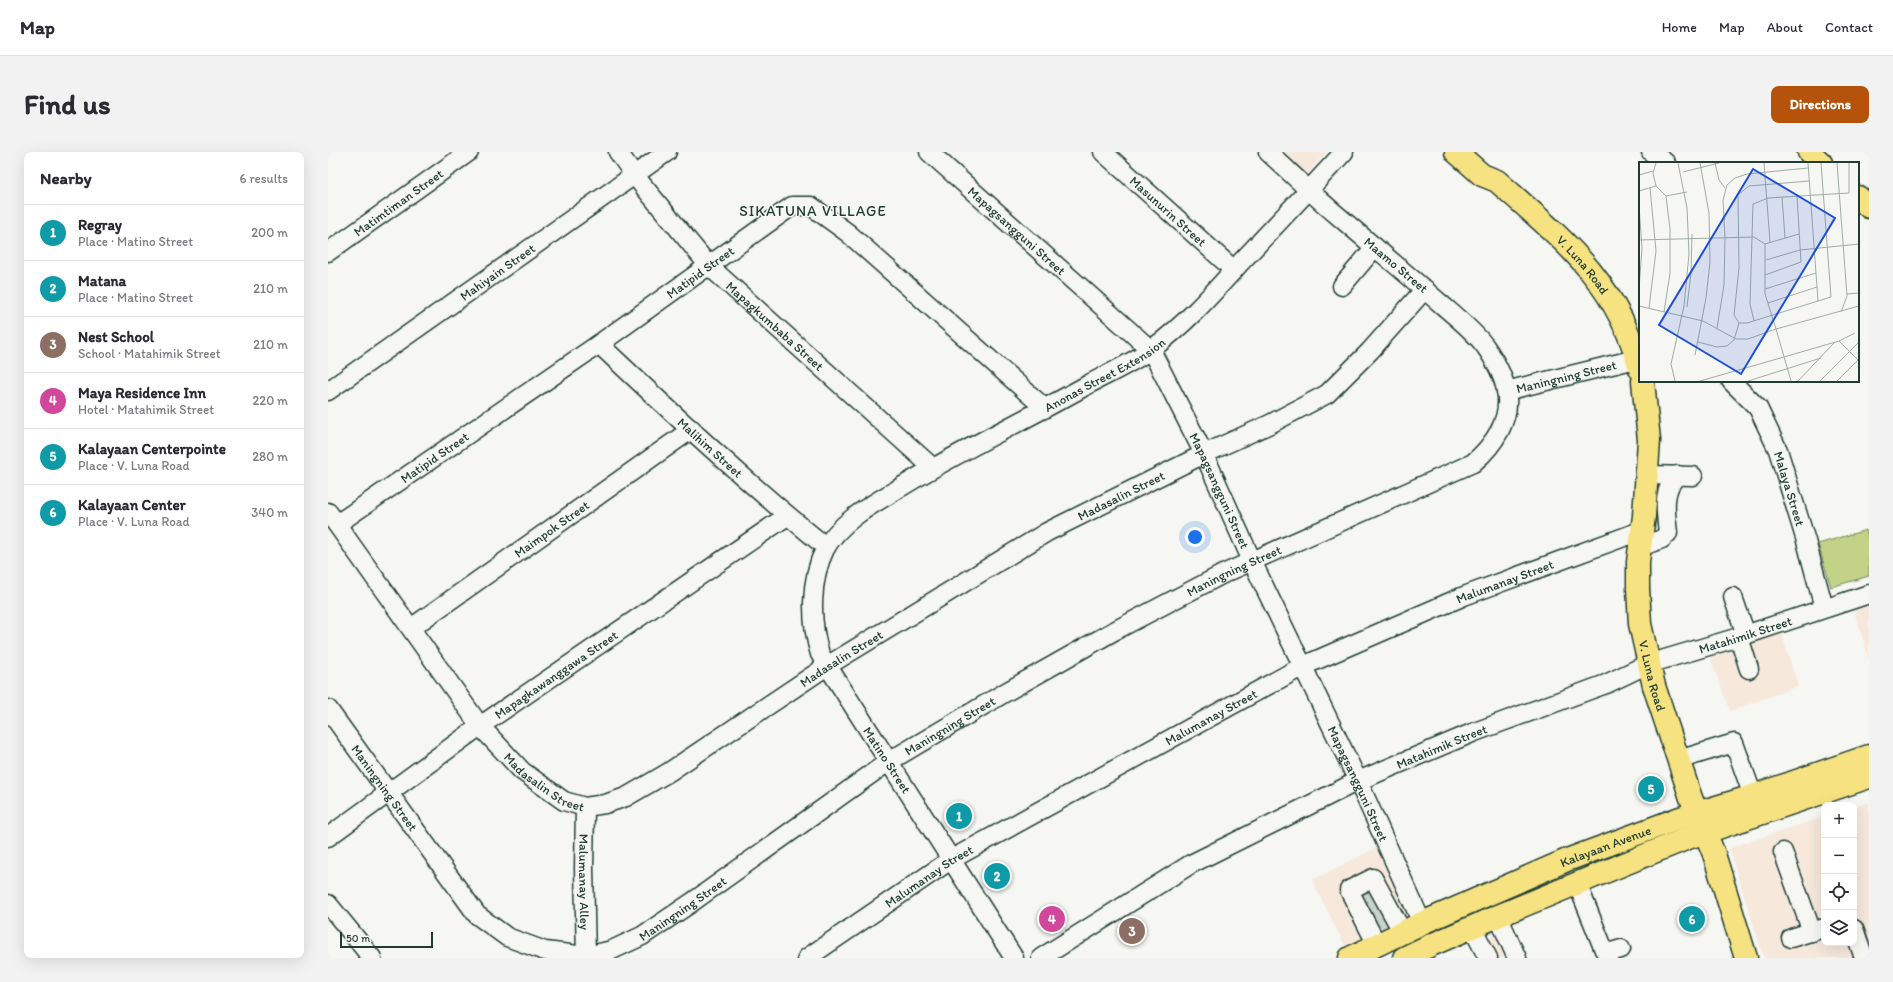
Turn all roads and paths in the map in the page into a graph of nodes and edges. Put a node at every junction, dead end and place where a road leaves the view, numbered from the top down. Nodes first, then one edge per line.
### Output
1 (469, 152) edge
2 (618, 152) edge
3 (667, 152) edge
4 (929, 152) edge
5 (1103, 152) edge
6 (1268, 152) edge
7 (1344, 152) edge
8 (1456, 152) edge
9 (1475, 152) edge
10 (1651, 152) edge
11 (1809, 152) edge
12 (1665, 162) edge
13 (1820, 162) edge
14 (634, 176) junction
15 (1497, 181) junction
16 (1309, 190) junction
17 (1859, 198) edge
18 (1869, 207) edge
19 (1375, 247) junction
20 (328, 252) edge
21 (709, 266) junction
22 (1234, 270) junction
23 (1342, 286) dead end
24 (1425, 289) junction
25 (599, 344) junction
26 (1151, 350) junction
27 (1639, 362) edge
28 (1643, 382) edge
29 (1732, 382) edge
30 (328, 391) edge
31 (1506, 391) junction
32 (1044, 409) junction
33 (692, 429) junction
34 (1204, 454) junction
35 (932, 467) junction
36 (1647, 475) junction
37 (787, 516) junction
38 (332, 518) edge
39 (1641, 538) junction
40 (826, 547) junction
41 (1252, 561) junction
42 (1869, 594) edge
43 (1733, 597) dead end
44 (1824, 608) junction
45 (411, 628) junction
46 (1742, 636) junction
47 (1648, 664) junction
48 (827, 666) junction
49 (1303, 666) junction
50 (1749, 669) dead end
51 (328, 709) edge
52 (480, 726) junction
53 (1869, 756) edge
54 (1678, 760) junction
55 (888, 762) junction
56 (1869, 777) edge
57 (1358, 781) junction
58 (389, 794) junction
59 (1753, 796) junction
60 (585, 807) junction
61 (1702, 823) junction
62 (328, 837) edge
63 (1783, 852) dead end
64 (952, 859) junction
65 (1577, 883) junction
66 (328, 904) edge
67 (1381, 914) junction
68 (1498, 916) junction
69 (1472, 927) junction
70 (1818, 930) edge
71 (1791, 938) dead end
72 (1857, 938) edge
73 (1622, 949) dead end
74 (586, 957) edge
75 (372, 958) edge
76 (807, 958) edge
77 (1014, 958) edge
78 (1041, 958) edge
79 (1350, 958) edge
80 (1404, 958) edge
81 (1488, 958) edge
82 (1517, 958) edge
83 (1746, 958) edge
84 (1864, 958) edge

1 - 20 street, Matimtiman Street
2 - 14 street, Mapagkumbaba Street
3 - 14 street, Mahiyain Street
4 - 26 street, Mapagsangguni Street
5 - 22 street, Masunurin Street
6 - 16 street, Maamo Street
7 - 16 street, Anonas Street Extension
8 - 15 main road, V. Luna Road
9 - 15 main road, V. Luna Road
10 - 12 street
11 - 13 main road
14 - 21 street, Mapagkumbaba Street
14 - 30 street, Mahiyain Street
15 - 27 main road, V. Luna Road
16 - 19 street, Maamo Street
16 - 22 street, Anonas Street Extension
17 - 18 main road
19 - 23 street
19 - 24 street, Maamo Street
21 - 25 street, Matipid Street
21 - 32 street, Matipid Street
21 - 35 street, Mapagkumbaba Street
22 - 26 street, Anonas Street Extension
24 - 31 street, Maamo Street
24 - 34 street, Madasalin Street
25 - 33 street, Malihim Street
25 - 38 street, Matipid Street
26 - 32 street, Anonas Street Extension
26 - 34 street, Mapagsangguni Street
27 - 31 street, Maningning Street
28 - 36 main road, V. Luna Road
29 - 44 street, Malaya Street
31 - 41 street, Maningning Street
32 - 35 street, Anonas Street Extension
33 - 37 street, Malihim Street
33 - 45 street, Maimpok Street
34 - 41 street, Mapagsangguni Street
34 - 48 street, Madasalin Street
35 - 40 street, Anonas Street Extension
36 - 39 main road, V. Luna Road
36 - 39 street, Malumanay Street
37 - 40 street, Malihim Street
37 - 52 street, Mapagkawanggawa Street
38 - 45 street, Madasalin Street
39 - 47 main road, V. Luna Road
39 - 49 street, Malumanay Street
40 - 48 street, Matino Street
41 - 49 street, Mapagsangguni Street
41 - 55 street, Maningning Street
42 - 44 street, Matahimik Street
43 - 46 street
44 - 46 street, Matahimik Street
45 - 52 street, Madasalin Street
46 - 47 street, Matahimik Street
46 - 50 street
47 - 54 main road, V. Luna Road
47 - 57 street, Matahimik Street
48 - 55 street, Matino Street
48 - 60 street, Madasalin Street
49 - 57 street, Mapagsangguni Street
49 - 64 street, Malumanay Street
51 - 58 street, Maningning Street
52 - 58 street, Mapagkawanggawa Street
52 - 60 street, Madasalin Street
53 - 59 main road, Kalayaan Avenue
54 - 59 street
54 - 61 main road, V. Luna Road
55 - 64 street, Matino Street
55 - 74 street, Maningning Street
56 - 61 main road, Kalayaan Avenue
57 - 67 street, Mapagsangguni Street
57 - 78 street, Matahimik Street
58 - 62 street, Mapagkawanggawa Street
58 - 74 street, Maningning Street
59 - 61 main road, Kalayaan Avenue
60 - 74 street, Malumanay Alley
61 - 65 main road, Kalayaan Avenue
61 - 67 main road, Kalayaan Avenue
61 - 83 main road, V. Luna Road
63 - 70 street
64 - 76 street, Malumanay Street
64 - 77 street, Matino Street
65 - 68 main road, Kalayaan Avenue
65 - 73 street
66 - 75 street
67 - 79 main road, Kalayaan Avenue
68 - 69 main road, Kalayaan Avenue
68 - 82 street
69 - 80 main road, Kalayaan Avenue
69 - 81 street
70 - 71 street
72 - 84 street

